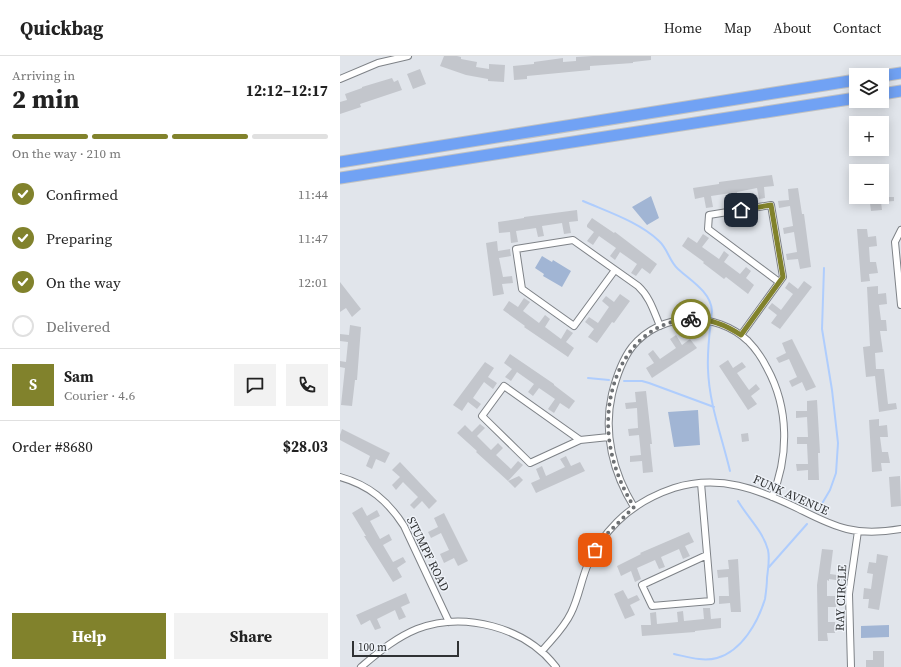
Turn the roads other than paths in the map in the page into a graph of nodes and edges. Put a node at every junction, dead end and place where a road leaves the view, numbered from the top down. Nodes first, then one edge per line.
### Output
1 (408, 56) edge
2 (901, 73) edge
3 (889, 75) edge
4 (340, 79) edge
5 (849, 81) edge
6 (901, 91) edge
7 (889, 93) edge
8 (849, 99) edge
9 (340, 162) edge
10 (340, 178) edge
11 (901, 230) edge
12 (615, 270) junction
13 (779, 282) junction
14 (901, 305) edge
15 (660, 326) junction
16 (741, 335) junction
17 (609, 437) junction
18 (580, 440) junction
19 (340, 477) edge
20 (701, 483) junction
21 (772, 497) junction
22 (634, 507) junction
23 (901, 529) edge
24 (858, 531) junction
25 (707, 555) junction
26 (449, 622) junction
27 (542, 652) junction
28 (361, 667) edge
29 (556, 667) edge
30 (851, 667) edge

1 - 4 street
2 - 3 highway
5 - 9 highway
6 - 7 highway
8 - 10 highway
11 - 14 street
12 - 12 street
12 - 15 street
13 - 13 street
13 - 16 street
15 - 16 street
15 - 17 street
16 - 21 street
17 - 18 street
17 - 22 street
18 - 18 street
19 - 26 street, STUMPF ROAD
20 - 21 street, FUNK AVENUE
20 - 22 street, FUNK AVENUE
20 - 25 street
21 - 24 street, FUNK AVENUE
22 - 27 street, FUNK AVENUE
23 - 24 street, FUNK AVENUE
24 - 30 street, RAY CIRCLE
25 - 25 street
26 - 27 street
26 - 28 street
27 - 29 street

